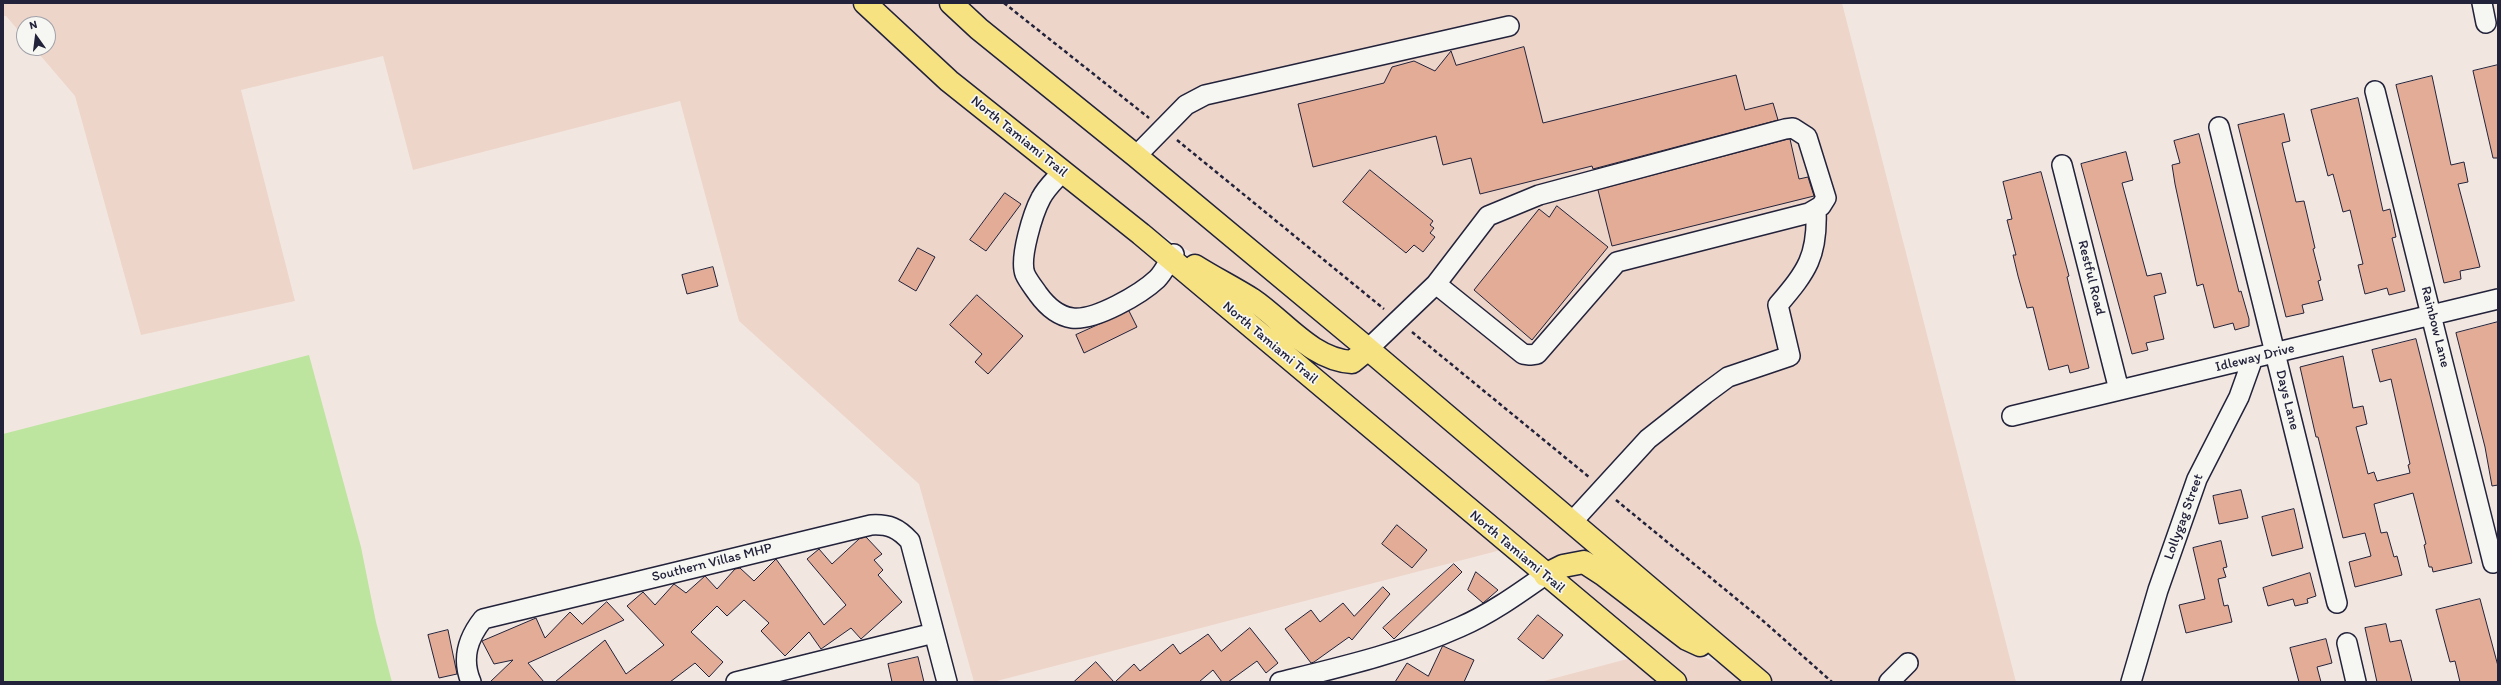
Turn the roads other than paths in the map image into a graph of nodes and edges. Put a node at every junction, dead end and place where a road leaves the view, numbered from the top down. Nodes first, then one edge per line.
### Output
1 (865, 3) edge
2 (951, 3) edge
3 (2482, 3) edge
4 (2486, 23) dead end
5 (1509, 26) dead end
6 (2375, 91) dead end
7 (2219, 127) dead end
8 (1136, 156) junction
9 (2062, 165) dead end
10 (1062, 172) junction
11 (1816, 210) junction
12 (1172, 257) junction
13 (1436, 284) junction
14 (2498, 299) edge
15 (2432, 315) junction
16 (1368, 349) junction
17 (2275, 353) junction
18 (2253, 358) junction
19 (2119, 390) junction
20 (2012, 416) dead end
21 (1572, 522) junction
22 (2494, 563) dead end
23 (1545, 575) junction
24 (2337, 603) dead end
25 (934, 633) junction
26 (2346, 643) dead end
27 (1730, 657) junction
28 (1908, 663) dead end
29 (471, 682) edge
30 (736, 682) edge
31 (947, 682) edge
32 (1280, 682) edge
33 (1675, 682) edge
34 (1760, 682) edge
35 (1888, 682) edge
36 (2131, 682) edge
37 (2356, 682) edge

1 - 10 main road, North Tamiami Trail
2 - 8 main road
3 - 4 street
5 - 8 street
6 - 15 street, Rainbow Lane
7 - 17 street, Days Lane
8 - 16 main road
9 - 19 street, Restful Road
10 - 12 main road, North Tamiami Trail
10 - 12 street
11 - 13 street
11 - 13 street
11 - 21 street
12 - 16 main road
12 - 23 main road, North Tamiami Trail
13 - 16 street
14 - 15 street, Idleway Drive
15 - 17 street, Idleway Drive
15 - 22 street, Rainbow Lane
16 - 21 main road
17 - 18 street, Idleway Drive
17 - 24 street, Days Lane
18 - 19 street, Idleway Drive
18 - 36 street, Lollygag Street
19 - 20 street, Idleway Drive
21 - 27 main road
23 - 27 main road
23 - 32 street
23 - 33 main road, North Tamiami Trail
25 - 29 street, Southern Villas MHP
25 - 30 street
25 - 31 street, Southern Villas MHP
26 - 37 street
27 - 34 main road
28 - 35 street

